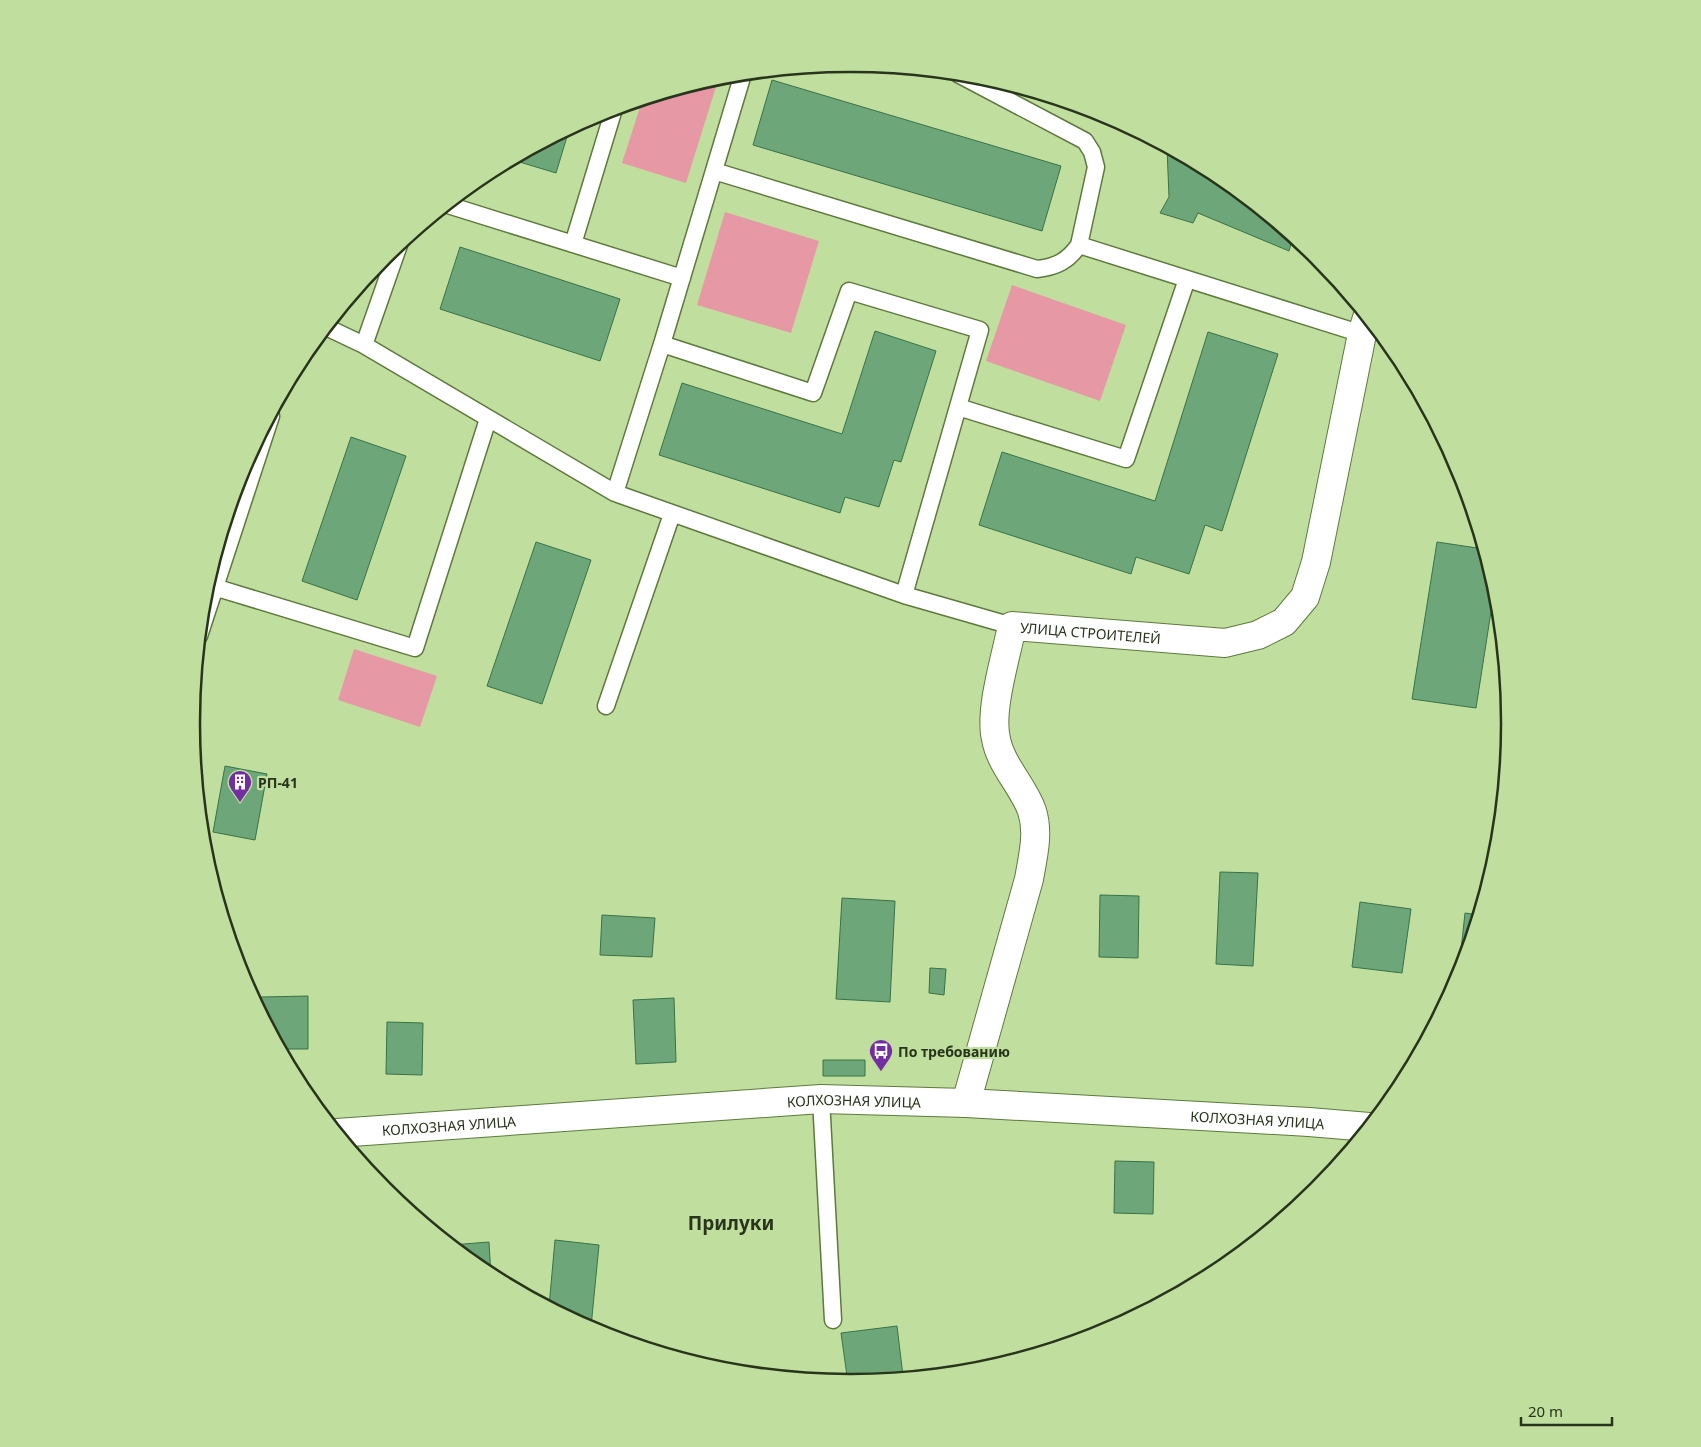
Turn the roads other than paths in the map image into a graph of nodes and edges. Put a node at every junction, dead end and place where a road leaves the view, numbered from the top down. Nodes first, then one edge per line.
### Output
1 (742, 82) edge
2 (980, 85) edge
3 (611, 118) edge
4 (714, 171) junction
5 (454, 207) edge
6 (573, 244) junction
7 (1079, 245) junction
8 (394, 259) edge
9 (682, 278) junction
10 (1187, 279) junction
11 (1364, 326) edge
12 (332, 330) edge
13 (662, 344) junction
14 (364, 345) junction
15 (958, 407) junction
16 (488, 419) junction
17 (242, 493) edge
18 (615, 493) junction
19 (672, 514) junction
20 (233, 517) edge
21 (214, 587) edge
22 (904, 595) junction
23 (1012, 626) junction
24 (606, 706) dead end
25 (821, 1099) junction
26 (966, 1103) junction
27 (1362, 1126) edge
28 (344, 1132) edge
29 (834, 1320) dead end

1 - 4 lane
2 - 7 lane
3 - 6 lane
4 - 7 lane
4 - 9 lane
5 - 6 lane
6 - 9 lane
7 - 10 lane
8 - 14 lane
9 - 13 lane
10 - 11 lane
10 - 15 lane
11 - 23 street, УЛИЦА СТРОИТЕЛЕЙ
12 - 14 lane
13 - 15 lane
13 - 18 lane
14 - 16 lane
15 - 22 lane
16 - 18 lane
16 - 21 lane
17 - 20 lane
18 - 19 lane
19 - 22 lane
19 - 24 lane
22 - 23 lane
23 - 26 street, УЛИЦА СТРОИТЕЛЕЙ
25 - 26 street, КОЛХОЗНАЯ УЛИЦА
25 - 28 street, КОЛХОЗНАЯ УЛИЦА
25 - 29 lane
26 - 27 street, КОЛХОЗНАЯ УЛИЦА

